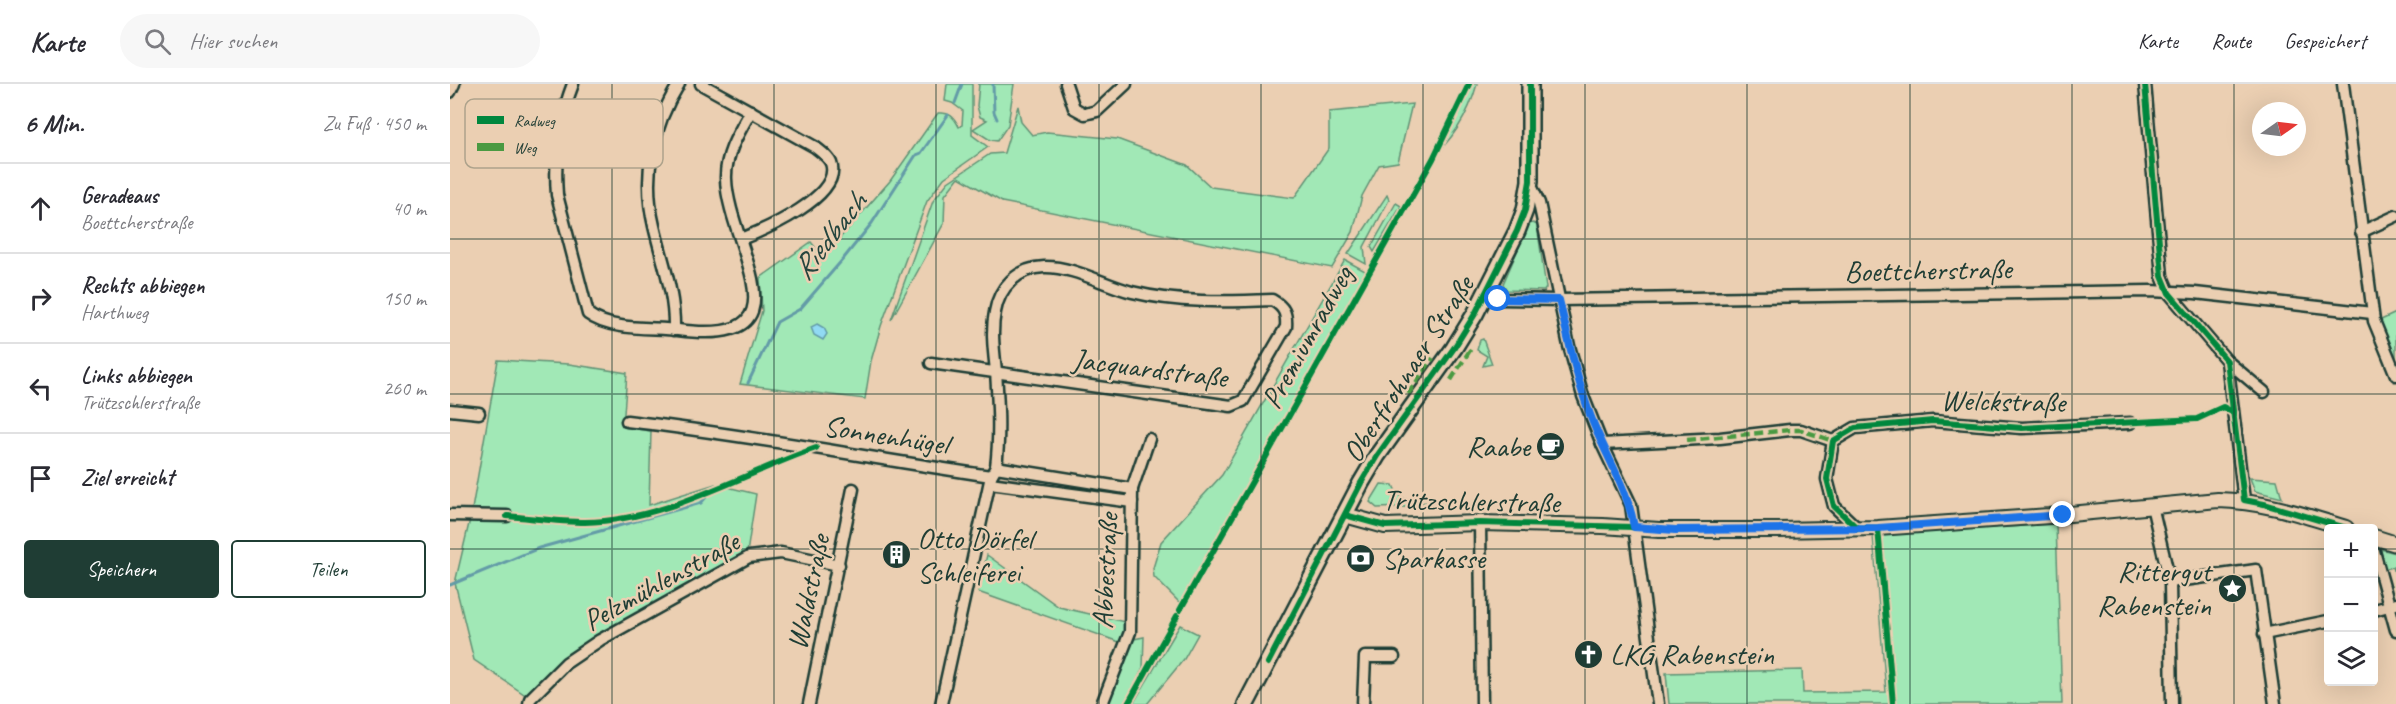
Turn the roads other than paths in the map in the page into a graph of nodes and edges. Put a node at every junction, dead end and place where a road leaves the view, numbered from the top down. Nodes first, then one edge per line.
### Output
1 (454, 84) edge
2 (573, 84) edge
3 (680, 84) edge
4 (702, 84) edge
5 (1066, 84) edge
6 (1126, 84) edge
7 (1530, 84) edge
8 (2145, 84) edge
9 (2343, 84) edge
10 (450, 92) edge
11 (568, 99) edge
12 (751, 111) junction
13 (663, 117) edge
14 (557, 168) edge
15 (650, 168) edge
16 (1530, 181) junction
17 (2396, 216) edge
18 (2361, 232) junction
19 (741, 239) junction
20 (2169, 292) junction
21 (1484, 295) junction
22 (1559, 300) junction
23 (2372, 313) junction
24 (674, 330) junction
25 (2227, 361) junction
26 (931, 363) dead end
27 (996, 374) junction
28 (2396, 375) edge
29 (2264, 392) dead end
30 (450, 410) edge
31 (478, 413) dead end
32 (627, 421) dead end
33 (2130, 423) dead end
34 (1149, 439) dead end
35 (1833, 441) junction
36 (1602, 444) junction
37 (992, 475) junction
38 (853, 489) dead end
39 (1132, 489) junction
40 (2244, 500) junction
41 (1132, 502) junction
42 (2152, 506) junction
43 (450, 515) edge
44 (1345, 515) junction
45 (507, 516) dead end
46 (1480, 523) junction
47 (2332, 524) edge
48 (1634, 527) junction
49 (1857, 528) junction
50 (2378, 539) edge
51 (2396, 544) edge
52 (2378, 564) edge
53 (839, 565) junction
54 (2169, 582) junction
55 (2392, 605) edge
56 (2324, 622) edge
57 (2396, 630) edge
58 (2264, 634) junction
59 (1394, 657) dead end
60 (529, 704) edge
61 (809, 704) edge
62 (941, 704) edge
63 (1102, 704) edge
64 (1246, 704) edge
65 (1363, 704) edge
66 (1482, 704) edge
67 (1658, 704) edge
68 (2172, 704) edge
69 (2275, 704) edge

1 - 10 street
2 - 11 street
3 - 13 street
4 - 12 street
5 - 6 street
7 - 16 main road, Oberfrohnaer Straße
8 - 20 street
9 - 18 street
12 - 19 street
12 - 19 street
14 - 24 street
15 - 24 street
16 - 21 main road, Oberfrohnaer Straße
16 - 22 street
17 - 18 street
18 - 23 street
19 - 24 street
20 - 22 street, Boettcherstraße
20 - 23 street, Boettcherstraße
20 - 25 street
21 - 22 street, Boettcherstraße
21 - 44 main road, Oberfrohnaer Straße
22 - 36 street
23 - 28 street
25 - 29 street
25 - 40 street
26 - 27 street, Jacquardstraße
27 - 27 street, Jacquardstraße
27 - 37 street, Jacquardstraße
30 - 31 street
32 - 37 street, Sonnenhügel
33 - 35 street, Welckstraße
34 - 39 street, Abbestraße
35 - 36 street
35 - 49 street
36 - 48 street
37 - 39 street, Sonnenhügel
37 - 41 street, Sonnenhügel
37 - 62 street, Jacquardstraße
38 - 53 street, Waldstraße
39 - 41 street, Abbestraße
40 - 42 street, Trützschlerstraße
40 - 47 street, Trützschlerstraße
41 - 63 street, Abbestraße
42 - 49 street, Trützschlerstraße
42 - 54 street
43 - 45 street
44 - 46 street, Trützschlerstraße
44 - 64 main road, Oberfrohnaer Straße
46 - 48 street, Trützschlerstraße
46 - 66 street
48 - 49 street, Trützschlerstraße
48 - 67 street
50 - 51 street
52 - 55 street
53 - 60 street, Pelzmühlenstraße
53 - 61 street, Waldstraße
54 - 58 street
54 - 68 street
55 - 57 street
56 - 58 street
58 - 69 street
59 - 65 street

